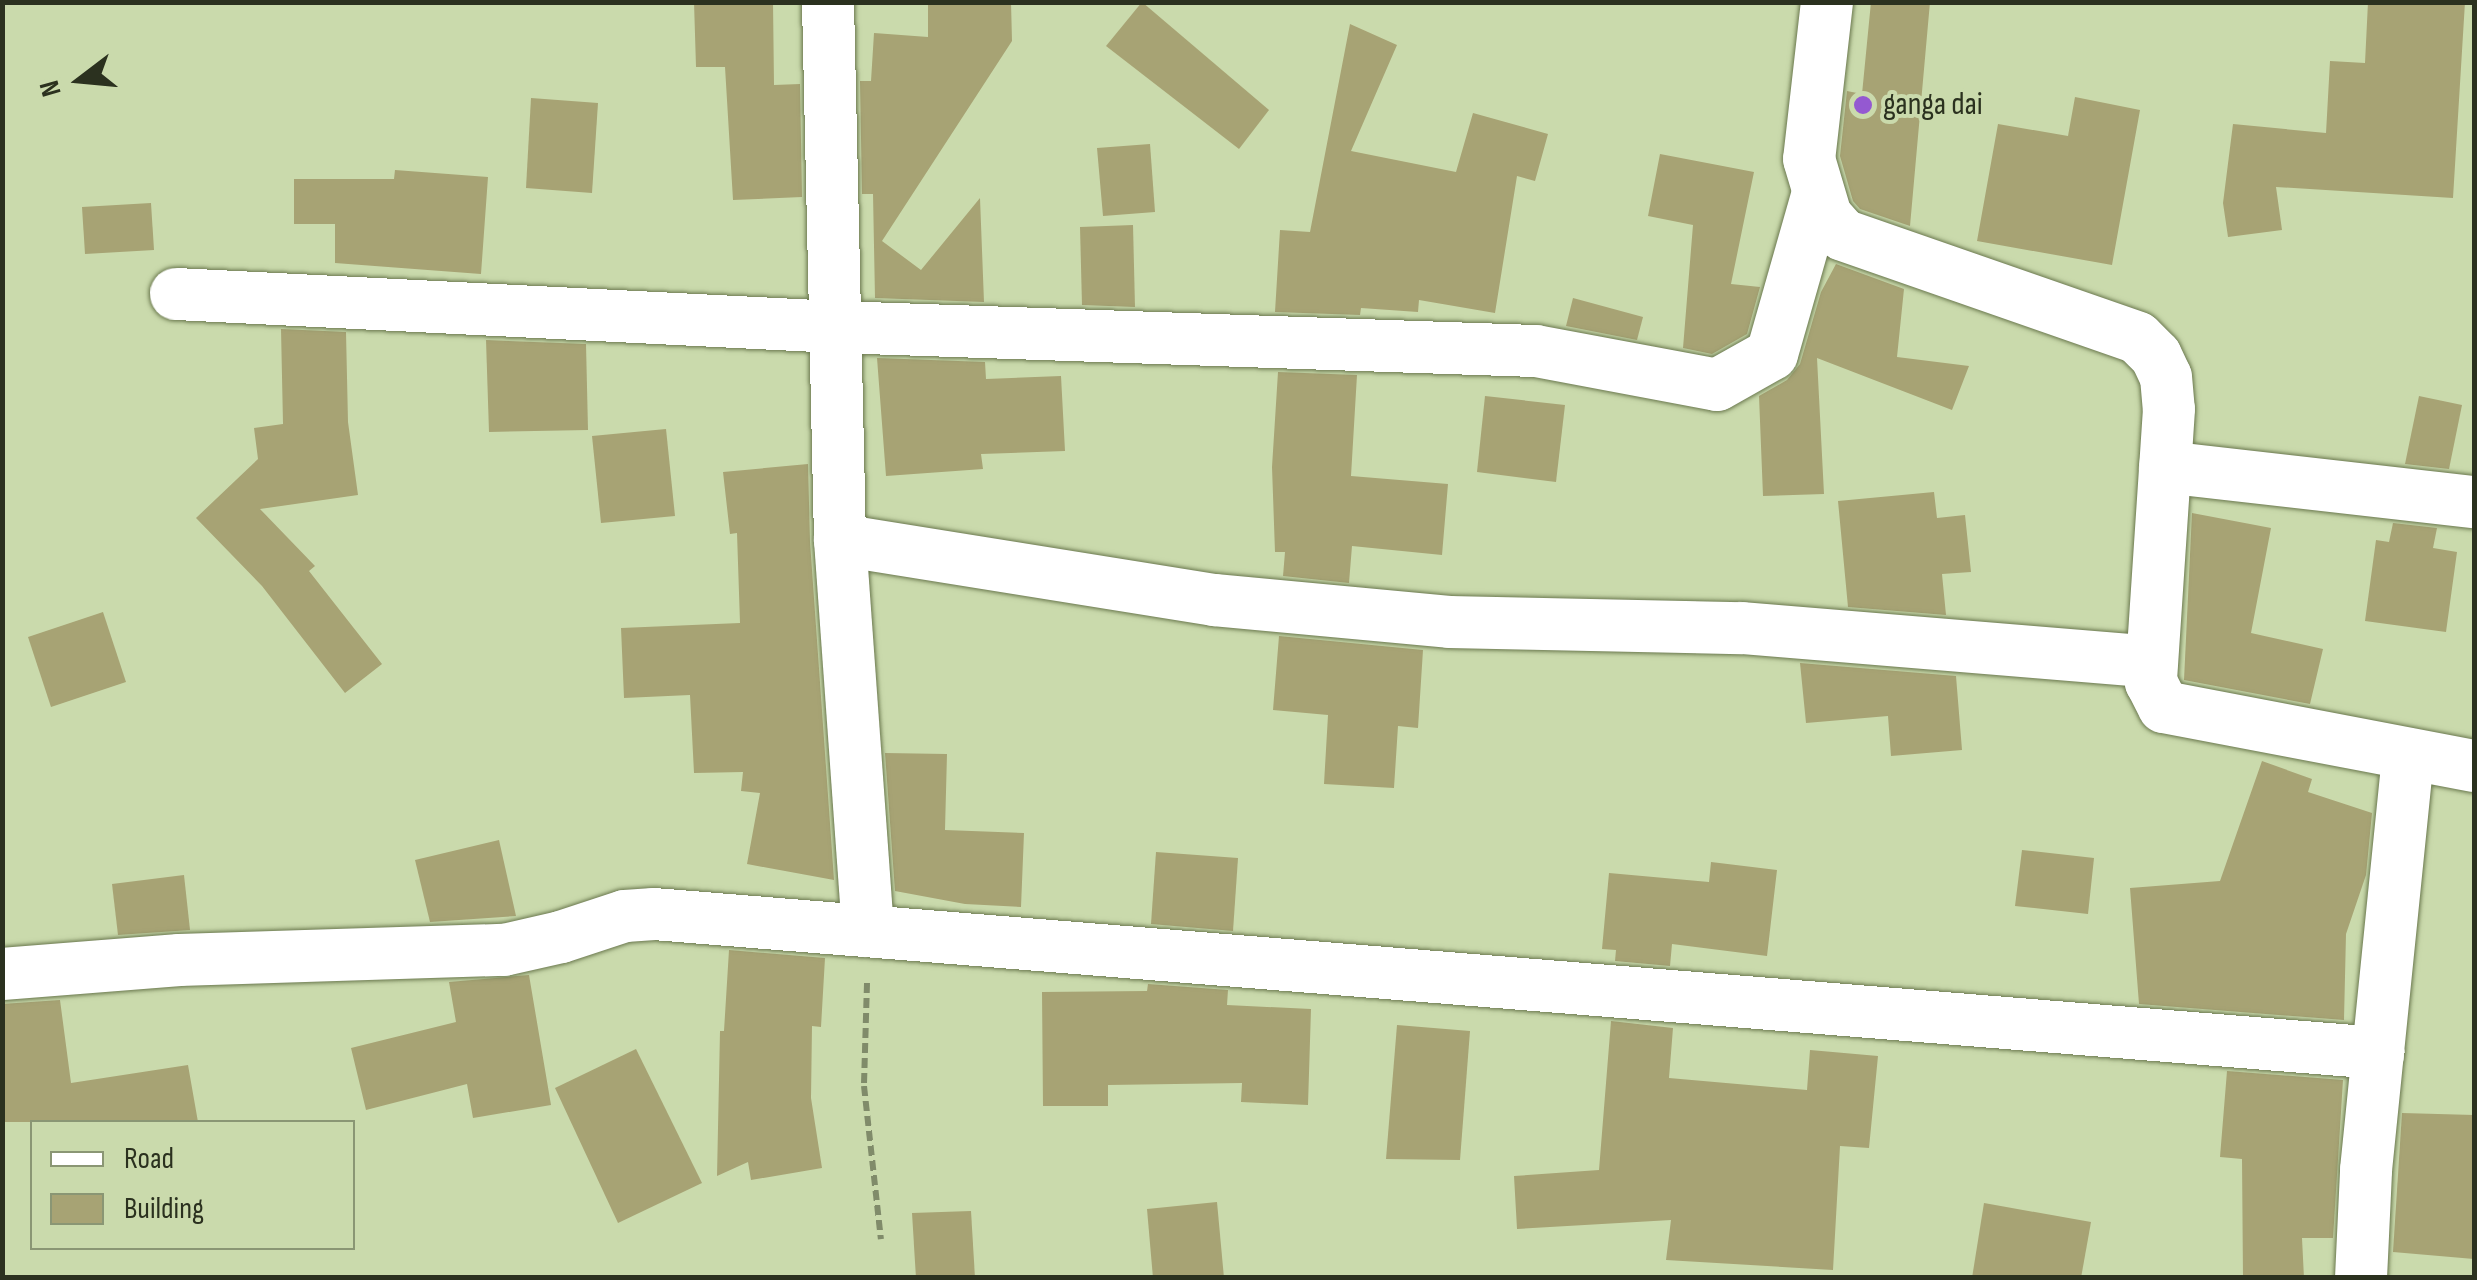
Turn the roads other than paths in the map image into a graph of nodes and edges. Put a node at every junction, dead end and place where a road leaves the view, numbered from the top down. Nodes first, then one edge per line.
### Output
1 (828, 2) edge
2 (1828, 2) edge
3 (1817, 196) junction
4 (176, 294) dead end
5 (837, 327) junction
6 (2164, 467) junction
7 (2474, 502) edge
8 (840, 540) junction
9 (2152, 662) junction
10 (2408, 754) junction
11 (2474, 766) edge
12 (868, 931) junction
13 (2, 974) edge
14 (2378, 1053) junction
15 (2361, 1278) edge

1 - 5 street
2 - 3 street
3 - 5 street
3 - 6 street
4 - 5 street
5 - 8 street
6 - 7 street
6 - 9 street
8 - 9 street
8 - 12 street
9 - 10 street
10 - 11 street
10 - 14 street
12 - 13 street
12 - 14 street
14 - 15 street

